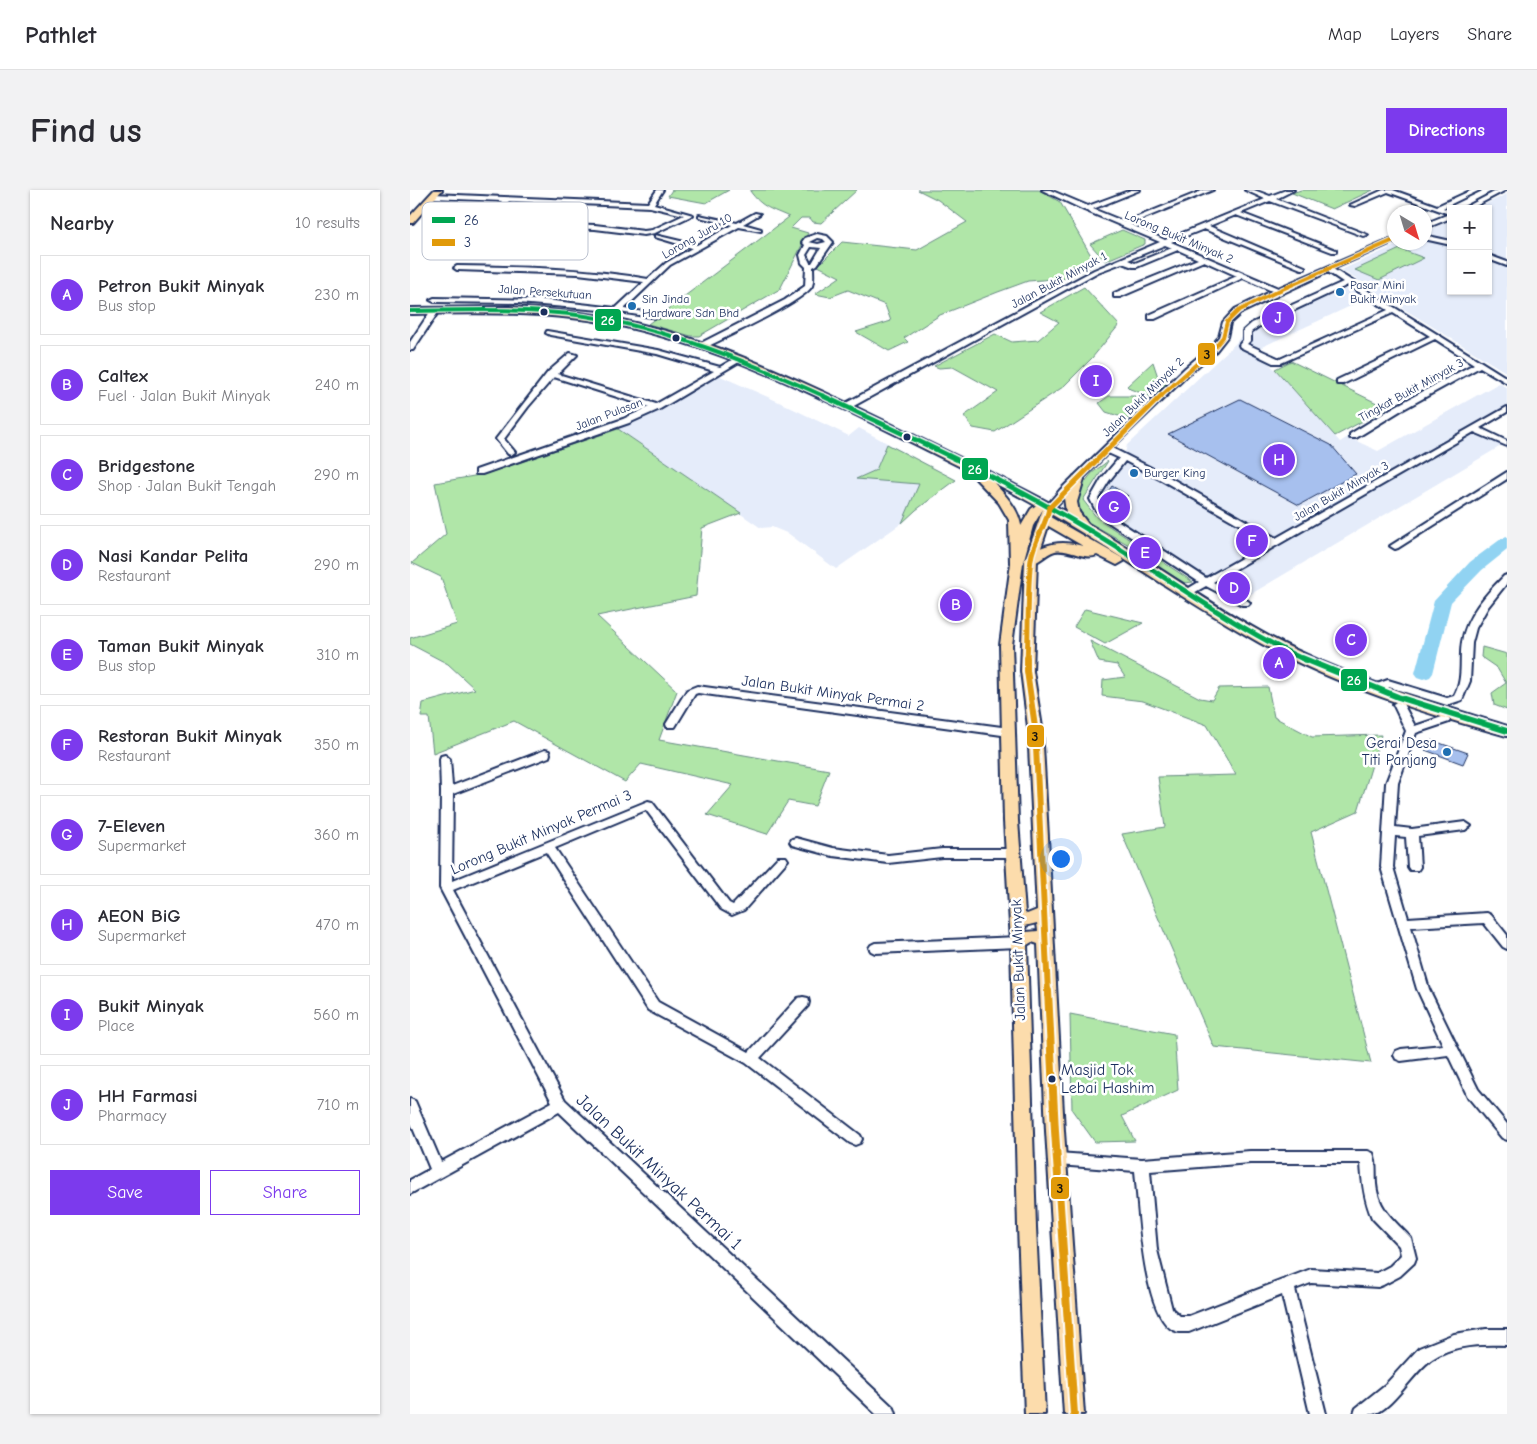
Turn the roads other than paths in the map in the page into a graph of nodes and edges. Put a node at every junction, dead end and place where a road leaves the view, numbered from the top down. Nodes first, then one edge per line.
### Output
1 (454, 190) edge
2 (519, 190) edge
3 (660, 190) edge
4 (1045, 190) edge
5 (1064, 190) edge
6 (1137, 190) edge
7 (1210, 190) edge
8 (1248, 190) edge
9 (1291, 190) edge
10 (1387, 190) edge
11 (1477, 190) edge
12 (1503, 190) edge
13 (435, 193) edge
14 (1053, 194) junction
15 (449, 196) junction
16 (1270, 198) junction
17 (509, 199) junction
18 (444, 202) edge
19 (506, 202) edge
20 (580, 202) edge
21 (588, 202) edge
22 (650, 205) junction
23 (1353, 205) dead end
24 (1473, 205) edge
25 (422, 208) edge
26 (1437, 208) junction
27 (1086, 209) junction
28 (1447, 212) edge
29 (1236, 213) junction
30 (757, 214) dead end
31 (701, 216) dead end
32 (1447, 216) edge
33 (410, 222) edge
34 (737, 225) junction
35 (1123, 225) junction
36 (1432, 225) edge
37 (1203, 226) junction
38 (588, 227) edge
39 (759, 230) dead end
40 (1432, 233) edge
41 (1365, 235) dead end
42 (657, 236) dead end
43 (1432, 239) edge
44 (1165, 242) junction
45 (1447, 242) edge
46 (1387, 243) edge
47 (698, 247) junction
48 (1177, 248) junction
49 (1334, 251) dead end
50 (1492, 258) edge
51 (1203, 259) junction
52 (1122, 260) junction
53 (1507, 264) edge
54 (809, 266) junction
55 (457, 268) dead end
56 (1303, 268) dead end
57 (1328, 269) junction
58 (1243, 276) junction
59 (650, 282) junction
60 (1348, 282) junction
61 (1278, 291) junction
62 (1117, 295) dead end
63 (434, 300) dead end
64 (618, 310) junction
65 (1392, 310) junction
66 (410, 311) edge
67 (450, 312) junction
68 (433, 314) junction
69 (410, 316) edge
70 (655, 316) dead end
71 (1152, 317) dead end
72 (606, 320) junction
73 (410, 330) edge
74 (421, 330) junction
75 (550, 332) dead end
76 (1435, 336) junction
77 (702, 346) junction
78 (410, 348) edge
79 (573, 355) dead end
80 (740, 359) junction
81 (1480, 364) junction
82 (720, 370) junction
83 (551, 374) junction
84 (1507, 381) edge
85 (1340, 382) dead end
86 (846, 406) junction
87 (657, 407) junction
88 (1507, 409) edge
89 (1475, 429) junction
90 (1352, 436) dead end
91 (1507, 443) edge
92 (1107, 449) junction
93 (511, 452) dead end
94 (1124, 457) junction
95 (967, 466) junction
96 (479, 472) dead end
97 (1507, 475) edge
98 (1078, 479) junction
99 (1043, 511) junction
100 (1087, 528) junction
101 (1277, 542) junction
102 (1395, 546) dead end
103 (1024, 562) junction
104 (1120, 563) junction
105 (1507, 578) edge
106 (1206, 582) junction
107 (1187, 593) junction
108 (1245, 603) dead end
109 (1381, 690) junction
110 (1398, 704) junction
111 (1445, 720) junction
112 (671, 724) dead end
113 (1411, 731) junction
114 (1009, 732) junction
115 (1507, 732) edge
116 (1507, 740) edge
117 (545, 754) dead end
118 (445, 759) dead end
119 (447, 792) junction
120 (1465, 826) dead end
121 (1389, 831) junction
122 (1412, 833) junction
123 (796, 842) dead end
124 (548, 846) junction
125 (1013, 853) junction
126 (782, 860) dead end
127 (1414, 866) dead end
128 (446, 888) junction
129 (1043, 913) junction
130 (1017, 916) junction
131 (1403, 923) junction
132 (1045, 941) junction
133 (1019, 942) junction
134 (1507, 944) edge
135 (876, 948) dead end
136 (803, 1002) dead end
137 (1452, 1049) junction
138 (1401, 1055) dead end
139 (751, 1059) junction
140 (560, 1104) junction
141 (410, 1105) edge
142 (1505, 1127) edge
143 (855, 1139) dead end
144 (1058, 1159) junction
145 (1142, 1165) junction
146 (438, 1171) junction
147 (410, 1187) edge
148 (1287, 1286) junction
149 (1507, 1337) edge
150 (888, 1414) edge
151 (1035, 1414) edge
152 (1074, 1414) edge
153 (1318, 1414) edge
154 (1362, 1414) edge

1 - 15 street
2 - 17 street
3 - 22 street
4 - 14 street, Lorong Bukit Minyak 2
5 - 14 street
6 - 27 street
7 - 35 street
8 - 16 street
9 - 16 street, Jalan Bukit Minyak 1
10 - 23 street
10 - 26 street
11 - 26 street
12 - 24 street
13 - 15 street
14 - 27 street, Lorong Bukit Minyak 2
15 - 17 street
15 - 18 street
16 - 29 street, Jalan Bukit Minyak 1
16 - 41 street
17 - 19 street
17 - 20 street
21 - 22 street
22 - 38 street
25 - 33 main road
26 - 28 street
27 - 35 street, Lorong Bukit Minyak 2
29 - 37 street, Jalan Bukit Minyak 1
29 - 49 street
30 - 34 street, Lorong Juru 10
31 - 34 street
32 - 36 street
34 - 39 street
34 - 47 street, Lorong Juru 10
35 - 44 street, Lorong Bukit Minyak 2
37 - 44 street, Jalan Bukit Minyak 1
37 - 56 street
40 - 45 street
42 - 47 street
43 - 45 street
44 - 48 street, Lorong Bukit Minyak 2
44 - 52 street, Jalan Bukit Minyak 1
46 - 57 street, Jalan Bukit Minyak 2
47 - 59 street, Lorong Juru 10
48 - 51 street, Lorong Bukit Minyak 2
48 - 52 street
50 - 53 street
51 - 58 street, Lorong Bukit Minyak 2
51 - 62 street
52 - 86 street, Jalan Bukit Minyak 1
54 - 54 street
54 - 77 street
55 - 59 street
57 - 60 street
57 - 61 street, Jalan Bukit Minyak 2
58 - 61 street, Lorong Bukit Minyak 2
58 - 71 street
59 - 64 street, Lorong Juru 10
60 - 65 street
60 - 65 street
61 - 92 street, Jalan Bukit Minyak 2
63 - 64 street, Jalan Persekutuan
64 - 70 street, Jalan Persekutuan
64 - 72 street, Lorong Juru 10
65 - 76 street
66 - 67 highway
67 - 68 highway
67 - 72 highway
68 - 69 highway
68 - 74 street
72 - 77 highway
73 - 74 street
74 - 78 street
75 - 82 street
76 - 81 street
76 - 85 street
77 - 80 highway
79 - 83 street
80 - 82 street, Jalan Pulasan
80 - 86 highway
81 - 84 street
81 - 90 street, Tingkat Bukit Minyak 3
82 - 87 street, Jalan Pulasan
83 - 87 street
83 - 93 street
86 - 95 highway
87 - 96 street, Jalan Pulasan
88 - 89 street, Jalan Bukit Minyak 3
89 - 91 street
89 - 101 street, Jalan Bukit Minyak 3
92 - 94 street
92 - 98 street, Jalan Bukit Minyak 2
94 - 101 street
94 - 106 street
95 - 99 highway
95 - 103 highway
97 - 102 street
98 - 99 street, Jalan Bukit Minyak 2
98 - 100 highway
99 - 100 highway
99 - 103 main road, Jalan Bukit Minyak
99 - 104 highway
100 - 107 highway
101 - 106 street, Jalan Bukit Minyak 3
103 - 104 highway
103 - 114 main road, Jalan Bukit Minyak
103 - 129 main road, Jalan Bukit Minyak
104 - 110 highway
105 - 109 street
106 - 107 street, Jalan Bukit Minyak 3
106 - 108 street
107 - 109 highway
109 - 115 highway
110 - 111 highway
110 - 113 street
111 - 113 street
111 - 116 highway
112 - 114 street, Jalan Bukit Minyak Permai 2
113 - 121 street
114 - 125 main road, Jalan Bukit Minyak
117 - 119 street
118 - 119 street
119 - 128 street
120 - 122 street
121 - 122 street
121 - 131 street
122 - 127 street
123 - 125 street
124 - 126 street, Lorong Bukit Minyak Permai 3
124 - 128 street, Lorong Bukit Minyak Permai 3
124 - 139 street
125 - 130 main road, Jalan Bukit Minyak
128 - 140 street, Jalan Bukit Minyak Permai 1
129 - 130 main road
129 - 132 main road, Jalan Bukit Minyak
130 - 133 main road, Jalan Bukit Minyak
131 - 134 street
131 - 137 street
132 - 133 main road
132 - 144 main road, Jalan Bukit Minyak
133 - 135 street
133 - 151 main road, Jalan Bukit Minyak
136 - 139 street
137 - 138 street
137 - 142 street
139 - 143 street
140 - 146 street
140 - 150 street, Jalan Bukit Minyak Permai 1
141 - 146 street
144 - 145 street
144 - 152 main road, Jalan Bukit Minyak
145 - 148 street
145 - 148 street
146 - 147 street
148 - 153 street
149 - 154 street

